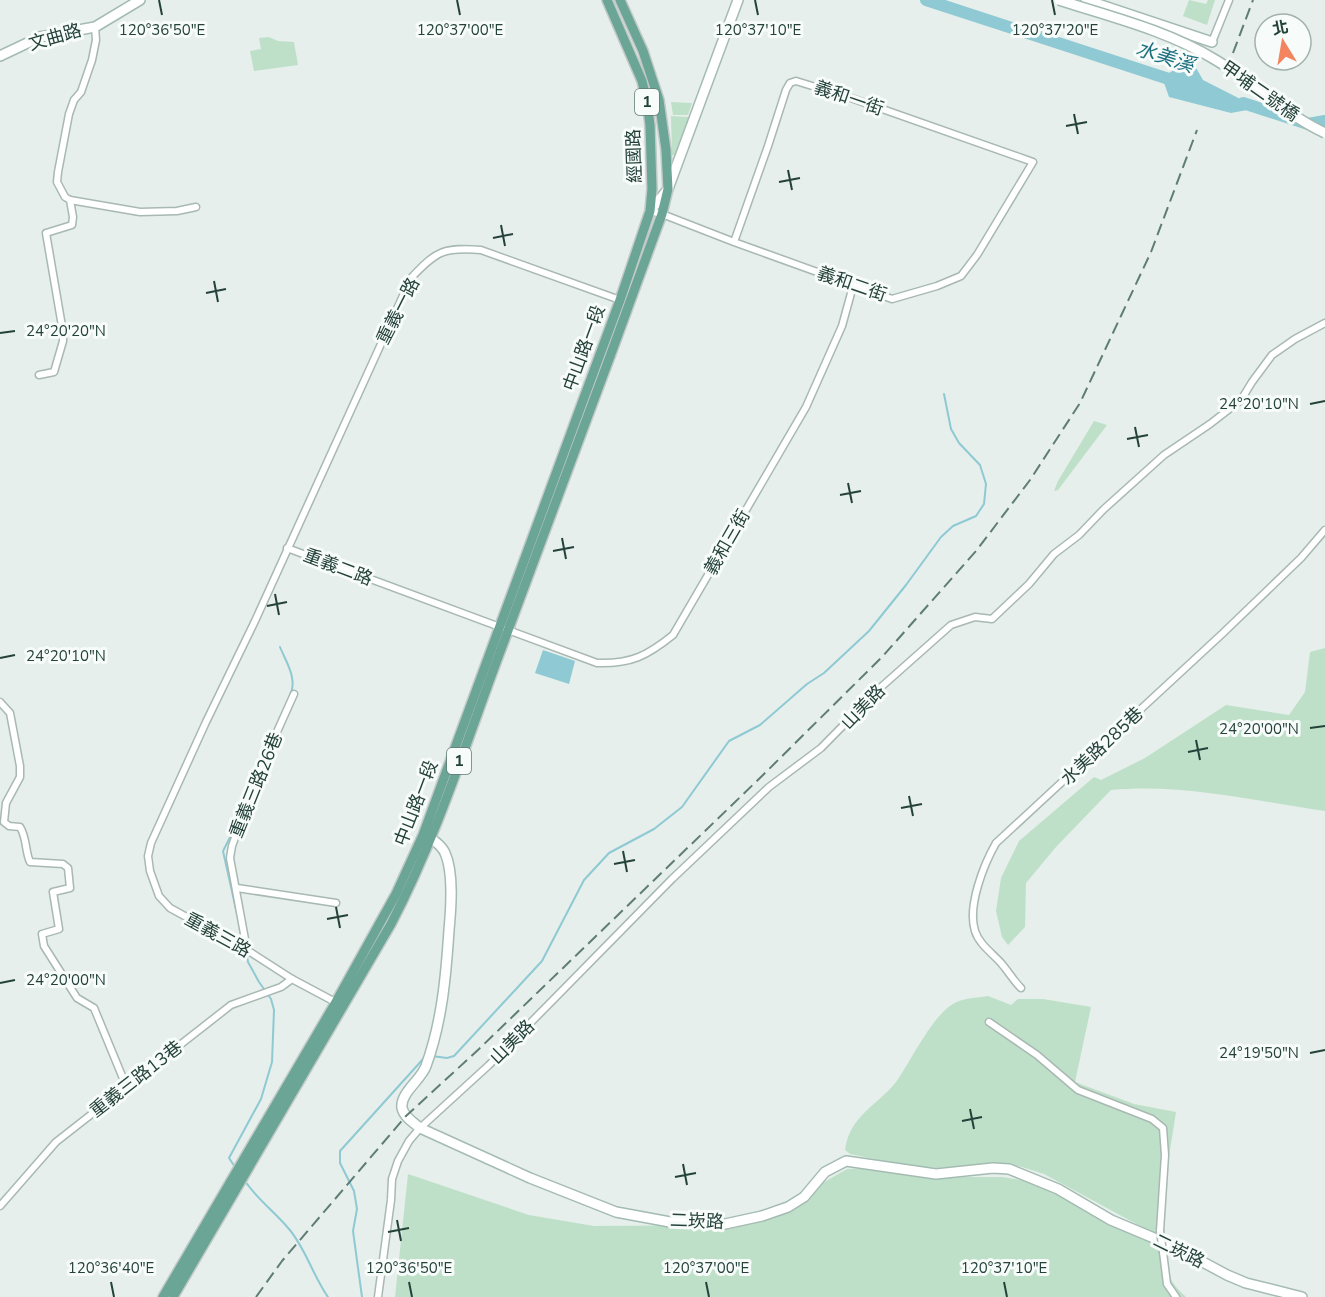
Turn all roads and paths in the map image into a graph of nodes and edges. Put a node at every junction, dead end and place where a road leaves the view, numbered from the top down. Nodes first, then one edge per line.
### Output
1 (140, 0) edge
2 (607, 0) edge
3 (620, 0) edge
4 (738, 0) edge
5 (1059, 0) edge
6 (1086, 0) edge
7 (1229, 0) edge
8 (95, 27) junction
9 (1212, 42) joint
10 (0, 56) edge
11 (1325, 133) edge
12 (1034, 162) joint
13 (668, 189) junction
14 (70, 200) junction
15 (196, 207) dead end
16 (650, 211) junction
17 (662, 214) junction
18 (734, 242) junction
19 (853, 286) junction
20 (620, 300) junction
21 (1325, 323) edge
22 (39, 375) dead end
23 (1325, 530) edge
24 (287, 548) junction
25 (498, 628) junction
26 (508, 632) junction
27 (294, 694) dead end
28 (0, 702) edge
29 (157, 828) joint
30 (427, 836) junction
31 (237, 888) junction
32 (336, 903) dead end
33 (247, 950) junction
34 (292, 979) junction
35 (1021, 988) dead end
36 (339, 1004) junction
37 (989, 1022) dead end
38 (127, 1088) junction
39 (420, 1128) junction
40 (0, 1206) edge
41 (163, 1297) edge
42 (173, 1297) edge
43 (378, 1297) edge
44 (1176, 1297) edge
45 (1302, 1297) edge

1 - 8 street, 文曲路
2 - 16 main road, 經國路 / 1
3 - 13 main road, 經國路 / 1
4 - 13 street, 中山路一段
5 - 11 street, 甲埔二號橋, bridge
6 - 9 street
7 - 9 street
8 - 10 street, 文曲路
8 - 14 street
12 - 18 street, 義和一街
12 - 19 street, 義和二街
13 - 16 street, 中山路一段
13 - 17 main road, 中山路一段 / 1
14 - 15 street
14 - 22 street
16 - 17 street, 義和二街
16 - 20 main road, 中山路一段 / 1
17 - 18 street, 義和二街
17 - 26 main road, 中山路一段 / 1
18 - 19 street, 義和二街
19 - 26 street, 義和三街
20 - 24 street, 重義一路
20 - 25 main road, 中山路一段 / 1
21 - 39 street, 山美路
23 - 35 street, 水美路285巷
24 - 25 street, 重義二路
24 - 29 street, 重義二路
25 - 26 street, 重義二路
25 - 30 main road, 中山路一段 / 1
26 - 30 main road, 中山路一段 / 1
27 - 31 street, 重義三路26巷
28 - 38 street
29 - 33 street, 重義三路
30 - 36 main road, 中山路一段 / 1
30 - 39 street, 二崁路
31 - 32 street
31 - 33 street, 重義三路26巷
33 - 34 street, 重義三路
34 - 36 street, 重義三路
34 - 38 street, 重義三路13巷
36 - 41 main road, 中山路一段 / 1
36 - 42 main road, 中山路一段 / 1
37 - 44 street, bridge
38 - 40 street, 重義三路13巷
39 - 43 street, 山美路
39 - 45 street, 二崁路

